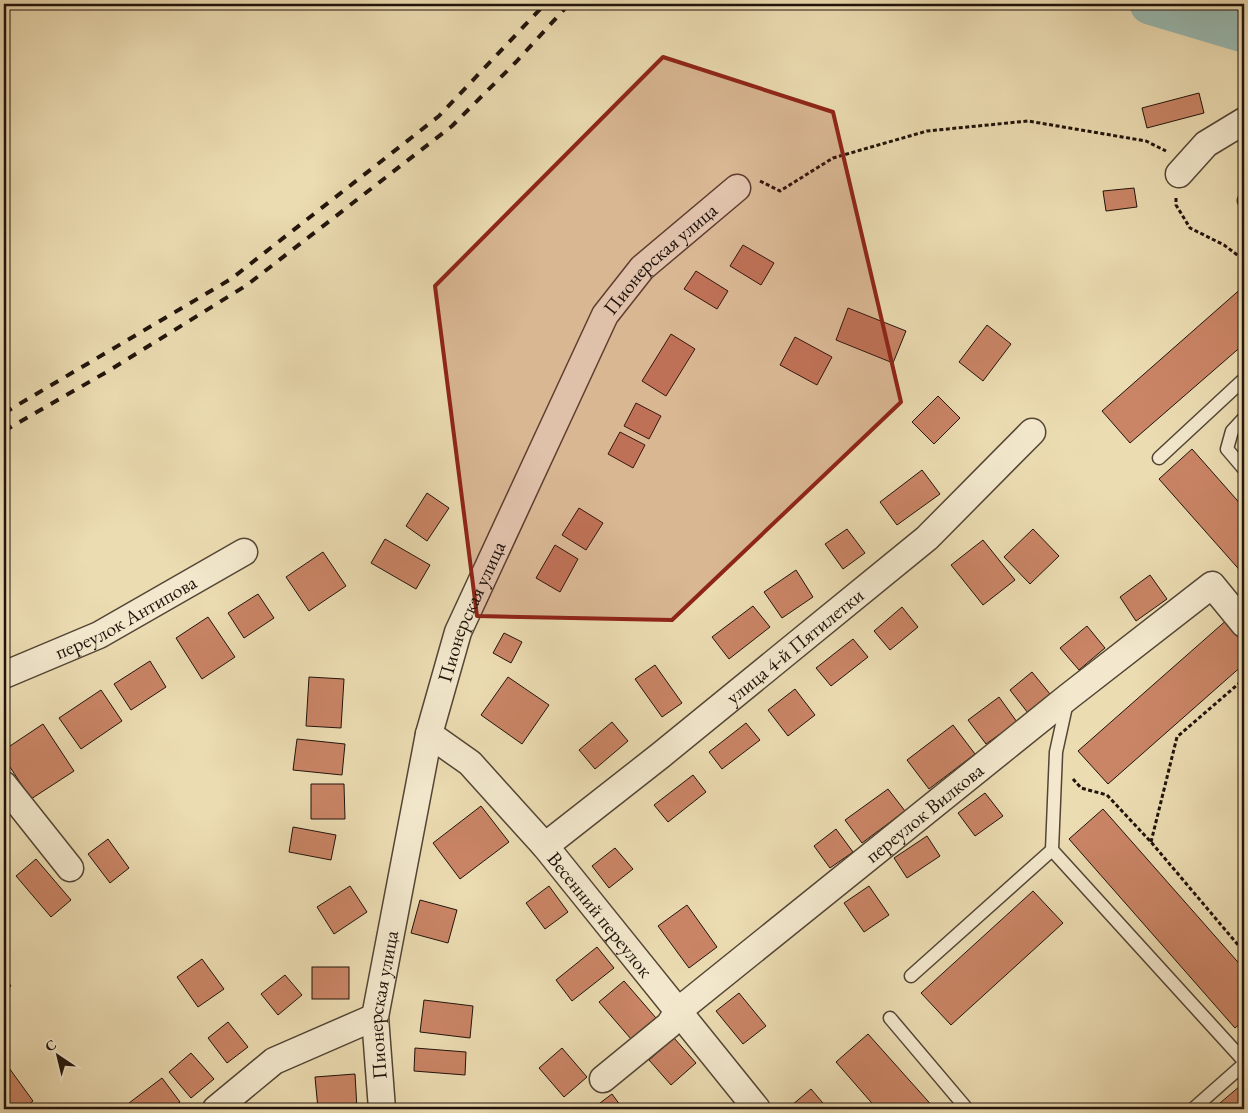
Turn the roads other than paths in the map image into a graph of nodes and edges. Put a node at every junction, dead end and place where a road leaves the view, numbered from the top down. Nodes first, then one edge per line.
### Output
1 (1244, 121) edge
2 (1191, 160) road end
3 (737, 188) road end
4 (1243, 381) edge
5 (1244, 418) edge
6 (1032, 432) dead end
7 (1158, 458) dead end
8 (1244, 469) edge
9 (244, 552) dead end
10 (1244, 624) edge
11 (4, 675) edge
12 (1068, 697) junction
13 (429, 734) junction
14 (4, 785) edge
15 (545, 846) junction
16 (1052, 850) junction
17 (70, 868) dead end
18 (911, 976) dead end
19 (678, 1011) junction
20 (375, 1017) junction
21 (890, 1018) dead end
22 (1244, 1063) edge
23 (603, 1080) dead end
24 (216, 1109) edge
25 (382, 1109) edge
26 (757, 1109) edge
27 (967, 1109) edge
28 (1193, 1109) edge

1 - 2 street
3 - 13 street, Пионерская улица
4 - 7 lane
5 - 8 lane
6 - 15 street, улица 4-й Пятилетки
9 - 11 street, переулок Антипова
10 - 12 street, переулок Вилкова
12 - 16 lane
12 - 19 street, переулок Вилкова
13 - 15 street, Весенний переулок
13 - 20 street, Пионерская улица
14 - 17 street
15 - 19 street, Весенний переулок
16 - 18 lane
16 - 22 lane
19 - 23 street, переулок Вилкова
19 - 26 street, Весенний переулок
20 - 24 street
20 - 25 street, Пионерская улица
21 - 27 lane
22 - 28 lane

